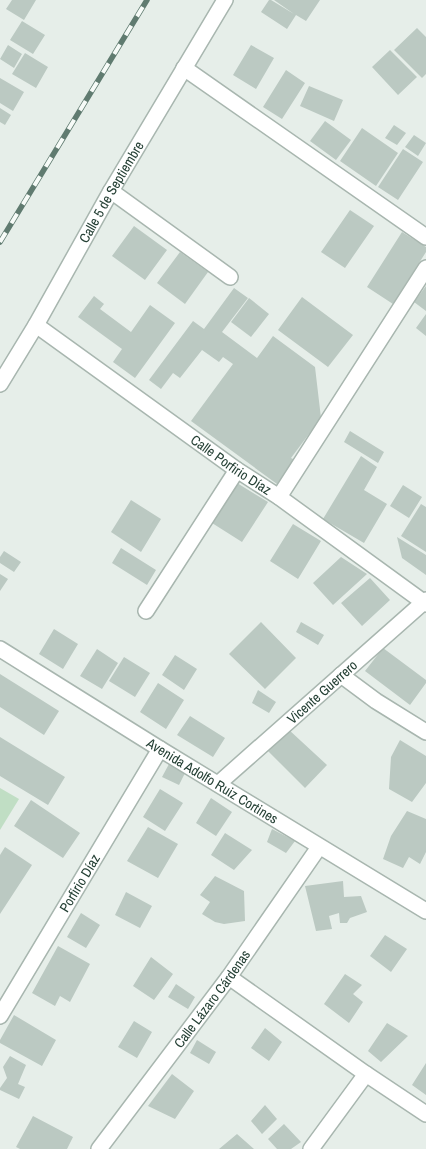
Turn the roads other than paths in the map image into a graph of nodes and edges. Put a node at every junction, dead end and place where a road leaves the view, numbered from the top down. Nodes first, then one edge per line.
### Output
1 (225, 0) edge
2 (184, 68) junction
3 (111, 191) junction
4 (426, 237) edge
5 (426, 268) edge
6 (230, 277) dead end
7 (36, 325) junction
8 (7, 362) edge
9 (0, 384) edge
10 (237, 470) junction
11 (279, 497) junction
12 (425, 602) edge
13 (146, 611) dead end
14 (0, 648) edge
15 (341, 675) junction
16 (426, 732) edge
17 (160, 749) junction
18 (218, 784) junction
19 (319, 847) junction
20 (426, 911) edge
21 (229, 977) junction
22 (0, 1016) edge
23 (366, 1074) junction
24 (426, 1114) edge
25 (99, 1149) edge
26 (311, 1149) edge

1 - 2 street, Calle 5 de Septiembre
2 - 3 street, Calle 5 de Septiembre
2 - 4 street
3 - 6 street
3 - 7 street, Calle 5 de Septiembre
5 - 11 street
7 - 8 street, Calle 5 de Septiembre
7 - 10 street, Calle Porfirio Díaz
8 - 9 street, Calle 5 de Septiembre
10 - 11 street, Calle Porfirio Díaz
10 - 13 street
11 - 12 street, Calle Porfirio Díaz
12 - 15 street, Vicente Guerrero
14 - 17 street, Avenida Adolfo Ruiz Cortines
15 - 16 street
15 - 18 street, Vicente Guerrero
17 - 18 street, Avenida Adolfo Ruiz Cortines
17 - 22 street, Porfirio Díaz
18 - 19 street, Avenida Adolfo Ruiz Cortines
19 - 20 street, Avenida Adolfo Ruiz Cortines
19 - 21 street, Calle Lázaro Cárdenas
21 - 23 street
21 - 25 street, Calle Lázaro Cárdenas
23 - 24 street
23 - 26 street

